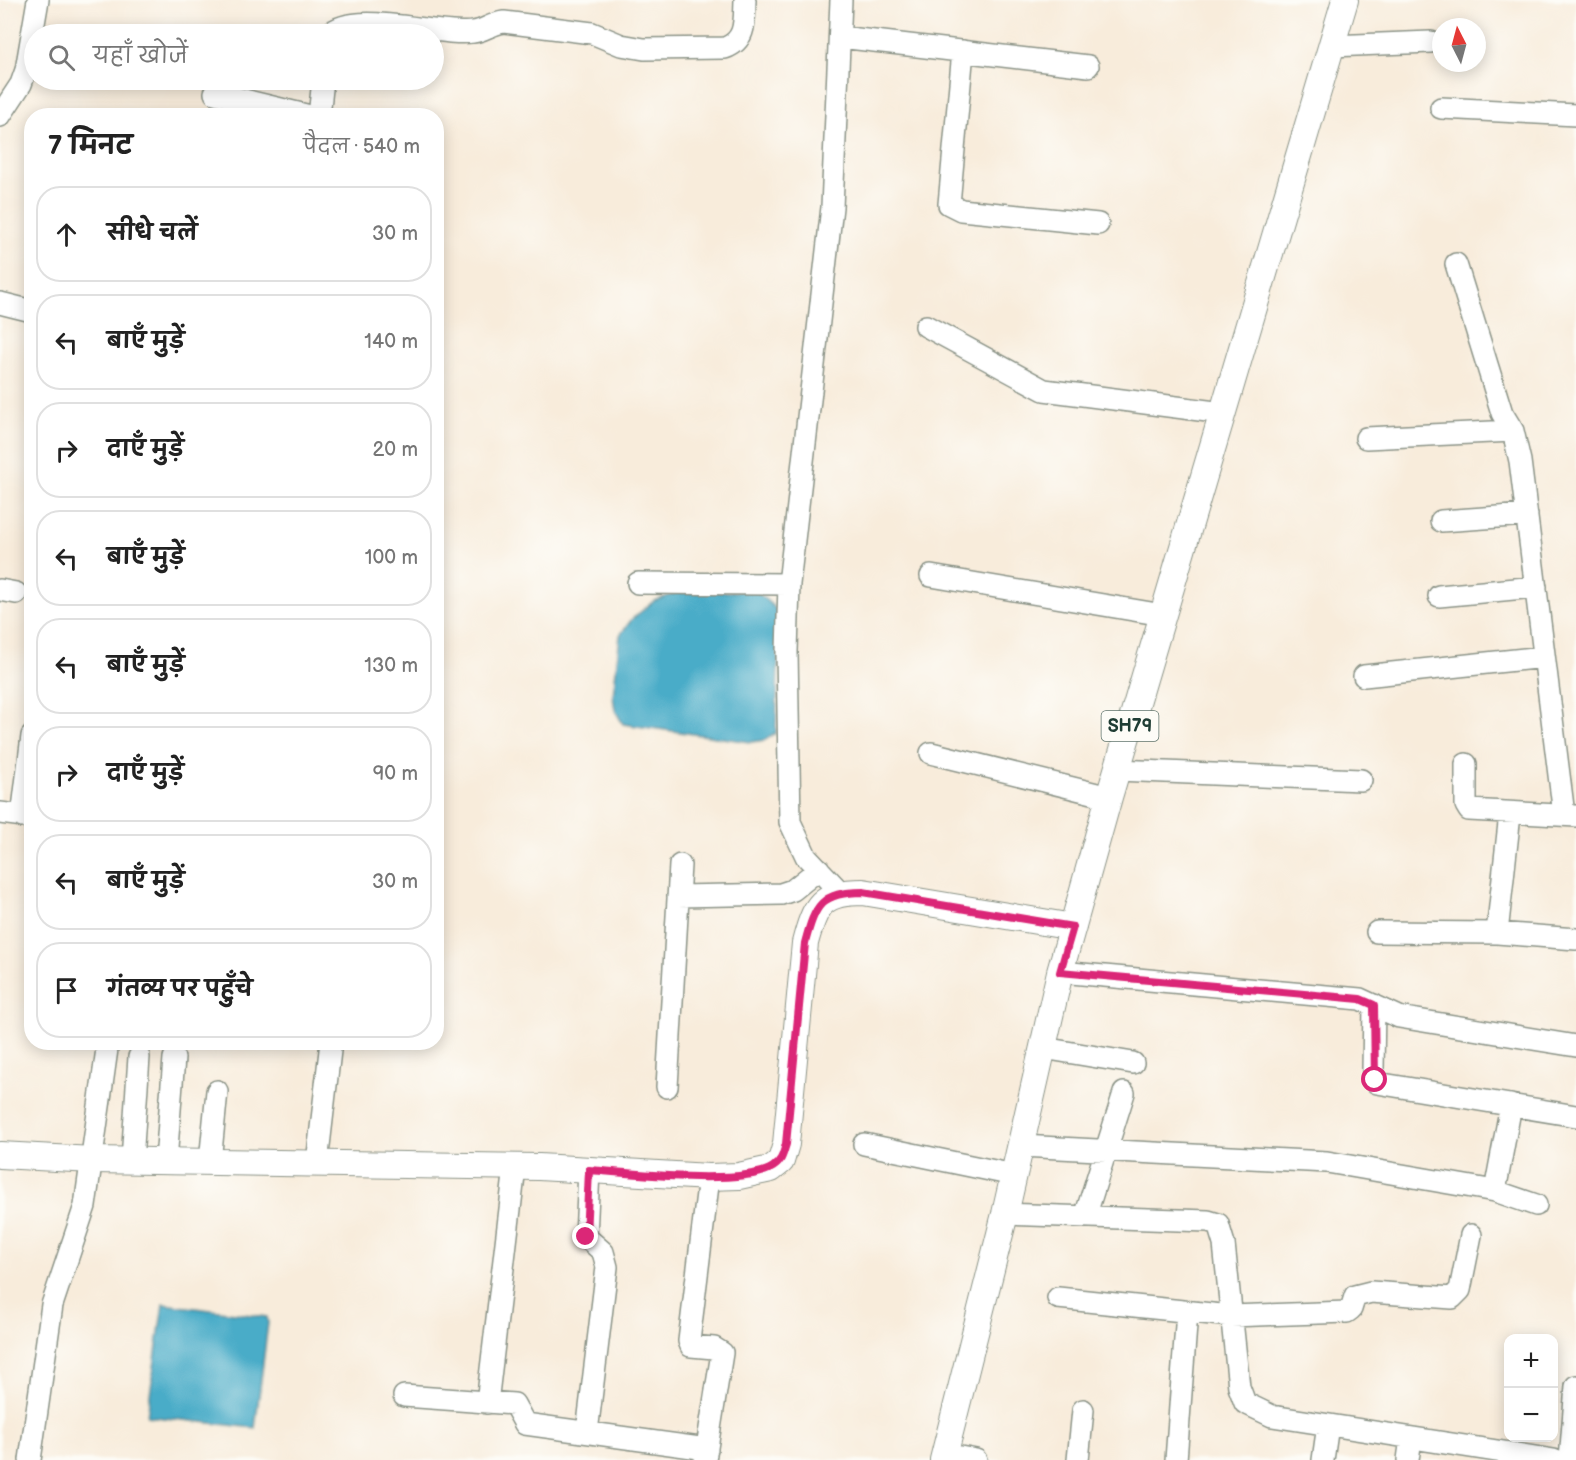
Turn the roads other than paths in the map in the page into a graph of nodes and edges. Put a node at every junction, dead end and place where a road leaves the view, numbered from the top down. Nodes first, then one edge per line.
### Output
1 (38, 0) edge
2 (745, 0) edge
3 (840, 0) edge
4 (1345, 0) edge
5 (34, 24) edge
6 (444, 30) edge
7 (840, 37) junction
8 (1431, 42) dead end
9 (1331, 46) junction
10 (963, 51) junction
11 (1088, 66) dead end
12 (24, 76) edge
13 (322, 90) edge
14 (215, 93) dead end
15 (277, 108) edge
16 (320, 108) edge
17 (1441, 108) dead end
18 (1576, 115) edge
19 (0, 116) edge
20 (1098, 224) dead end
21 (1456, 264) dead end
22 (0, 303) edge
23 (24, 309) edge
24 (926, 326) dead end
25 (1222, 413) junction
26 (1513, 431) junction
27 (1366, 438) dead end
28 (1527, 515) junction
29 (1441, 521) dead end
30 (931, 576) dead end
31 (638, 583) dead end
32 (789, 584) junction
33 (1536, 587) junction
34 (1439, 596) dead end
35 (1163, 615) junction
36 (1544, 657) junction
37 (1364, 676) dead end
38 (932, 753) dead end
39 (1466, 764) dead end
40 (1117, 770) junction
41 (1361, 780) dead end
42 (1109, 797) junction
43 (0, 813) edge
44 (1510, 814) junction
45 (1570, 816) edge
46 (24, 817) edge
47 (680, 865) dead end
48 (819, 869) junction
49 (840, 892) junction
50 (678, 896) junction
51 (1073, 927) junction
52 (1377, 932) dead end
53 (1497, 933) junction
54 (1576, 939) edge
55 (1060, 972) junction
56 (1374, 1005) junction
57 (1576, 1046) edge
58 (1043, 1048) junction
59 (107, 1050) edge
60 (330, 1050) edge
61 (139, 1057) dead end
62 (174, 1058) dead end
63 (1133, 1063) dead end
64 (667, 1087) dead end
65 (217, 1091) dead end
66 (1124, 1093) dead end
67 (1511, 1105) junction
68 (1576, 1116) edge
69 (864, 1144) dead end
70 (1021, 1146) junction
71 (1107, 1149) junction
72 (0, 1155) edge
73 (93, 1160) junction
74 (132, 1160) junction
75 (166, 1161) junction
76 (210, 1162) junction
77 (317, 1163) junction
78 (515, 1167) junction
79 (589, 1170) junction
80 (1014, 1174) junction
81 (709, 1177) junction
82 (1495, 1191) junction
83 (1536, 1205) dead end
84 (1005, 1214) junction
85 (1085, 1217) junction
86 (1471, 1235) dead end
87 (1058, 1298) dead end
88 (1187, 1312) junction
89 (1231, 1316) junction
90 (1576, 1386) edge
91 (404, 1396) dead end
92 (487, 1403) junction
93 (1083, 1410) dead end
94 (1328, 1425) junction
95 (587, 1431) junction
96 (1411, 1438) junction
97 (706, 1455) edge
98 (943, 1457) edge
99 (30, 1460) edge
100 (976, 1460) edge
101 (1078, 1460) edge
102 (1176, 1460) edge
103 (1323, 1460) edge
104 (1408, 1460) edge
105 (1554, 1460) edge
106 (1570, 1460) edge

1 - 5 street
2 - 6 street
3 - 7 street
4 - 9 main road, SH79
7 - 10 street
7 - 32 street
8 - 9 street
9 - 25 main road, SH79
10 - 11 street
10 - 20 street
12 - 19 street
13 - 16 street
14 - 15 street
17 - 18 street
21 - 26 street
22 - 23 street
24 - 25 street
25 - 35 main road, SH79
26 - 27 street
26 - 28 street
28 - 29 street
28 - 33 street
30 - 35 street
31 - 32 street
32 - 48 street
33 - 34 street
33 - 36 street
35 - 40 main road, SH79
36 - 37 street
36 - 45 street
38 - 42 street
39 - 44 street
40 - 41 street
40 - 42 main road, SH79
42 - 51 main road, SH79
43 - 46 street
44 - 45 street
44 - 53 street
47 - 50 street
48 - 49 street
48 - 50 street
49 - 51 main road
49 - 81 main road
50 - 64 street
51 - 55 main road, SH79
52 - 53 street
53 - 54 street
55 - 56 street
55 - 58 main road, SH79
56 - 57 street
56 - 67 street
58 - 63 street
58 - 70 main road, SH79
59 - 73 street
60 - 77 street
61 - 74 street
62 - 75 street
65 - 76 street
66 - 71 street
67 - 68 street
67 - 82 street
69 - 80 street
70 - 71 street
70 - 80 main road, SH79
71 - 82 street
71 - 85 street
72 - 73 main road
73 - 74 main road
73 - 99 street
74 - 75 main road
75 - 76 main road
76 - 77 main road
77 - 78 main road
78 - 79 main road
78 - 92 street
79 - 81 main road
79 - 95 street
80 - 84 main road, SH79
81 - 97 street
82 - 83 street
84 - 85 street
84 - 98 main road, SH79
85 - 89 street
86 - 89 street
87 - 88 street
88 - 89 street
88 - 102 street
89 - 94 street
90 - 106 street
91 - 92 street
92 - 95 street
93 - 101 street
94 - 96 street
94 - 103 street
95 - 97 street
96 - 104 street
96 - 105 street
98 - 100 street

